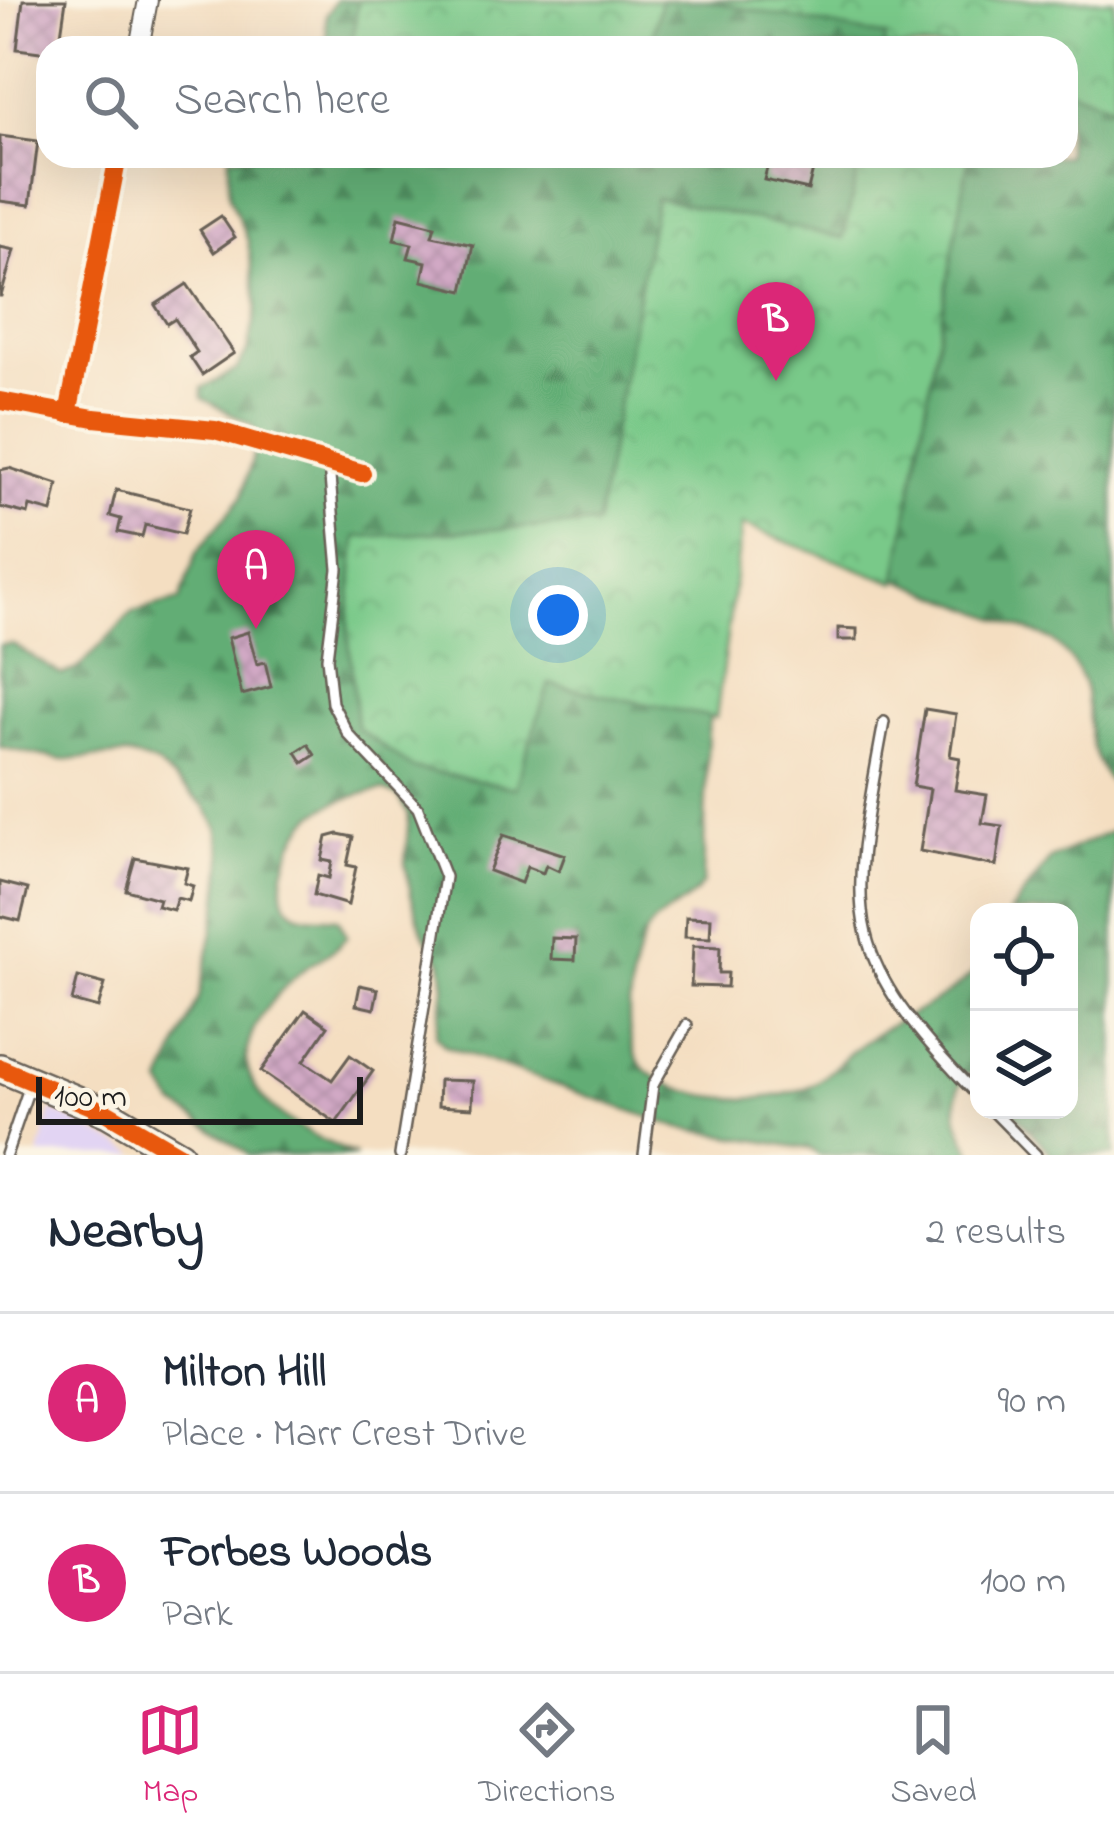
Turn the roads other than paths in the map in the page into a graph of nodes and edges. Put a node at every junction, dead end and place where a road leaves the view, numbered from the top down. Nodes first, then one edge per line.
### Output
1 (148, 0) edge
2 (141, 36) edge
3 (116, 168) edge
4 (0, 400) edge
5 (68, 414) junction
6 (329, 463) junction
7 (362, 473) dead end
8 (884, 722) dead end
9 (687, 1025) dead end
10 (0, 1068) edge
11 (32, 1080) junction
12 (970, 1087) edge
13 (1001, 1119) edge
14 (168, 1152) edge
15 (6, 1155) edge
16 (400, 1155) edge
17 (644, 1155) edge
18 (1036, 1155) edge

1 - 2 street
3 - 5 street
4 - 5 street
5 - 6 street
6 - 7 street
6 - 16 lane
8 - 12 lane
9 - 17 lane
10 - 11 main road
11 - 14 main road
11 - 15 lane
13 - 18 lane

